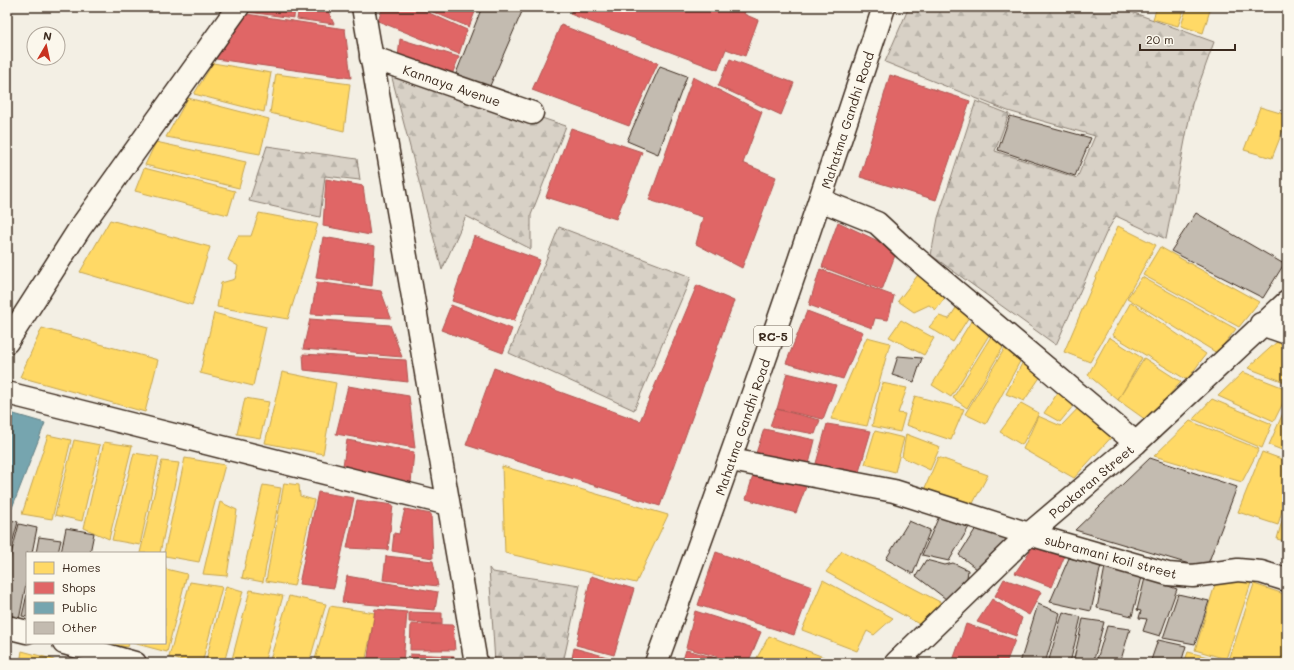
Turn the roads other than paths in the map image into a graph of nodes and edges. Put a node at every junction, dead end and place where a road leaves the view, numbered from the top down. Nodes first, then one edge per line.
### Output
1 (238, 7) edge
2 (363, 7) edge
3 (884, 7) edge
4 (371, 57) junction
5 (532, 113) dead end
6 (820, 200) junction
7 (1287, 302) edge
8 (1261, 324) junction
9 (1287, 333) edge
10 (7, 342) edge
11 (7, 393) edge
12 (1136, 443) junction
13 (731, 460) junction
14 (448, 504) junction
15 (1029, 534) junction
16 (1287, 580) edge
17 (7, 627) edge
18 (26, 632) edge
19 (68, 644) edge
20 (135, 663) edge
21 (476, 663) edge
22 (656, 663) edge
23 (896, 663) edge

1 - 10 street
2 - 4 street
3 - 6 street, Mahatma Gandhi Road / RC-5
4 - 5 street, Kannaya Avenue
4 - 14 street
6 - 12 street
6 - 13 street, Mahatma Gandhi Road / RC-5
7 - 8 street, Pookaran Street
8 - 9 street
8 - 12 street, Pookaran Street
11 - 14 street
12 - 15 street, Pookaran Street
13 - 15 street, subramani koil street
13 - 22 street, Mahatma Gandhi Road / RC-5
14 - 21 street
15 - 16 street, subramani koil street
15 - 23 street, Pookaran Street
17 - 18 street
19 - 20 street

